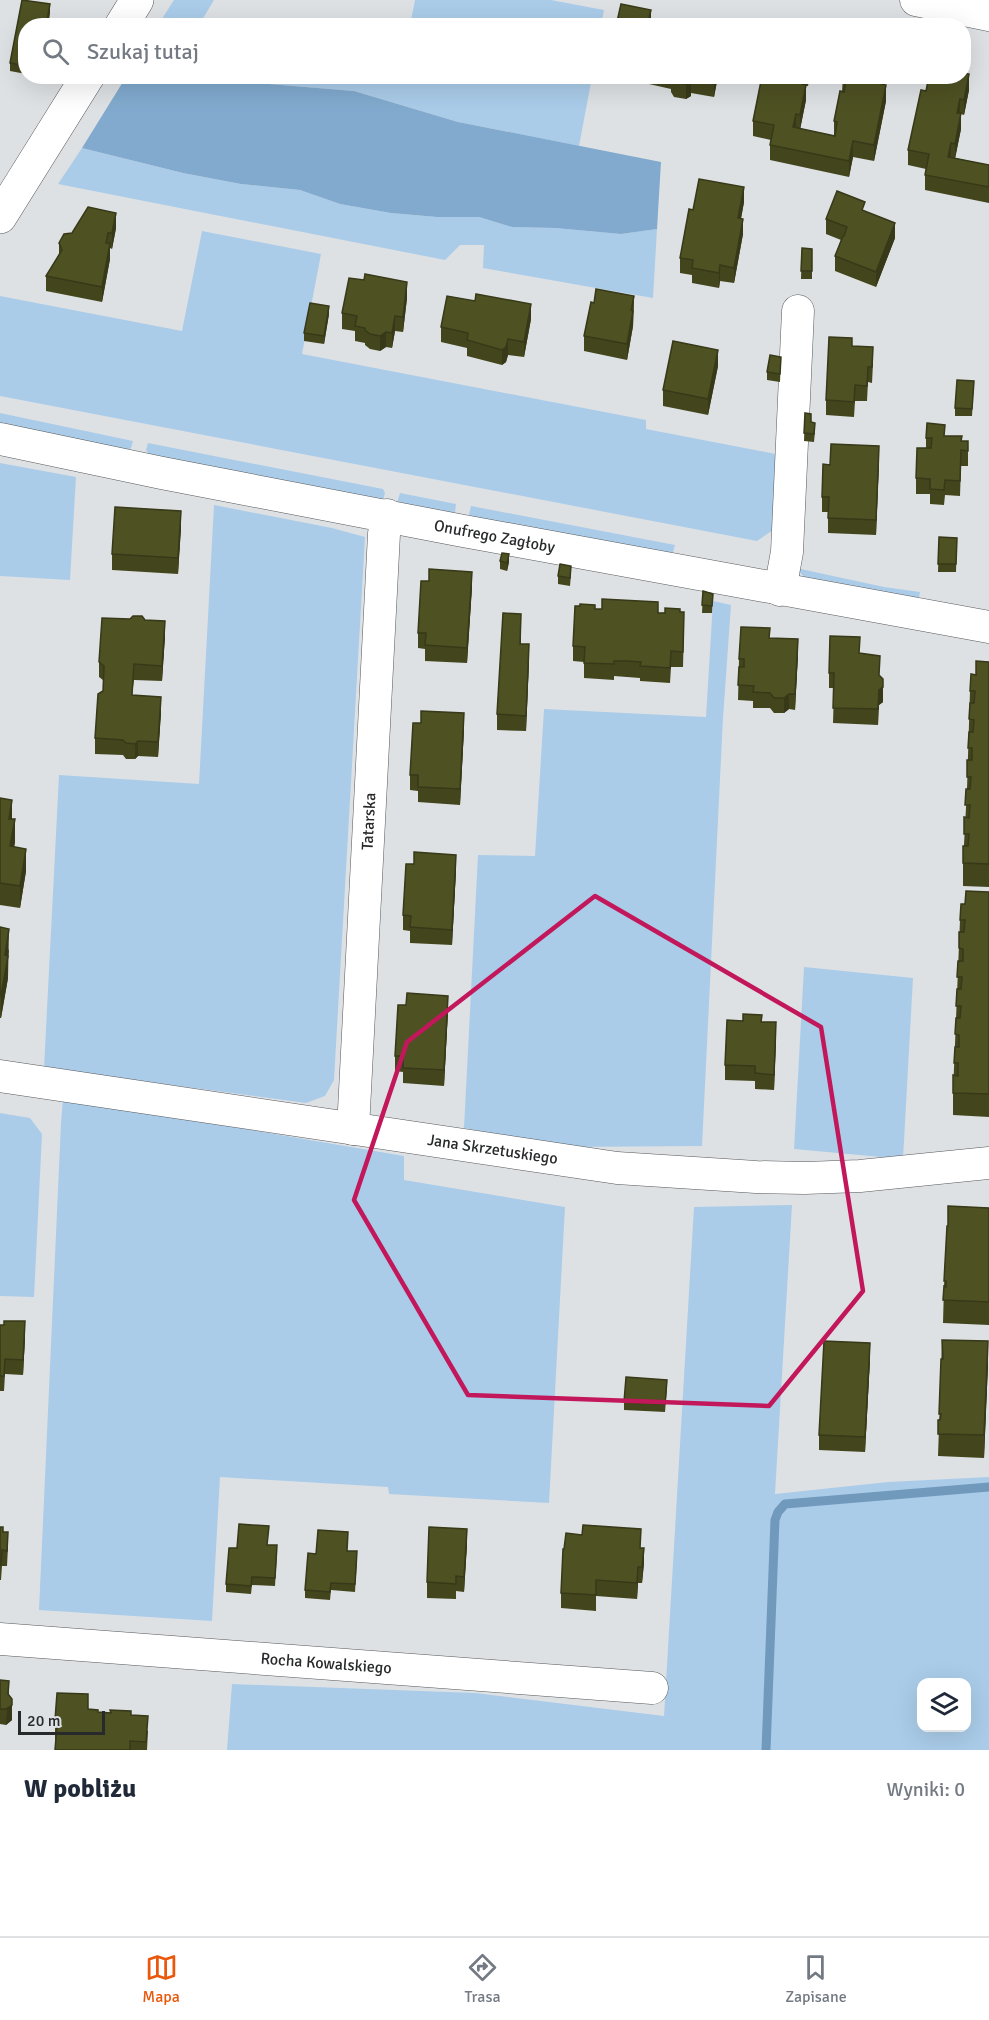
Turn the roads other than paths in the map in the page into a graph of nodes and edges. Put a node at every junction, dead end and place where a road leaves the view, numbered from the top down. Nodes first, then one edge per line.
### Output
1 (136, 0) edge
2 (916, 0) edge
3 (989, 15) edge
4 (126, 18) edge
5 (83, 84) edge
6 (0, 217) edge
7 (798, 311) dead end
8 (0, 439) edge
9 (387, 515) junction
10 (780, 590) junction
11 (989, 627) edge
12 (0, 1076) edge
13 (353, 1129) junction
14 (989, 1163) edge
15 (0, 1639) edge
16 (652, 1688) dead end

1 - 4 street
2 - 3 street
5 - 6 street
7 - 10 street
8 - 9 street, Onufrego Zagłoby
9 - 10 street, Onufrego Zagłoby
9 - 13 street, Tatarska
10 - 11 street, Onufrego Zagłoby
12 - 13 street, Jana Skrzetuskiego
13 - 14 street, Jana Skrzetuskiego
15 - 16 street, Rocha Kowalskiego

